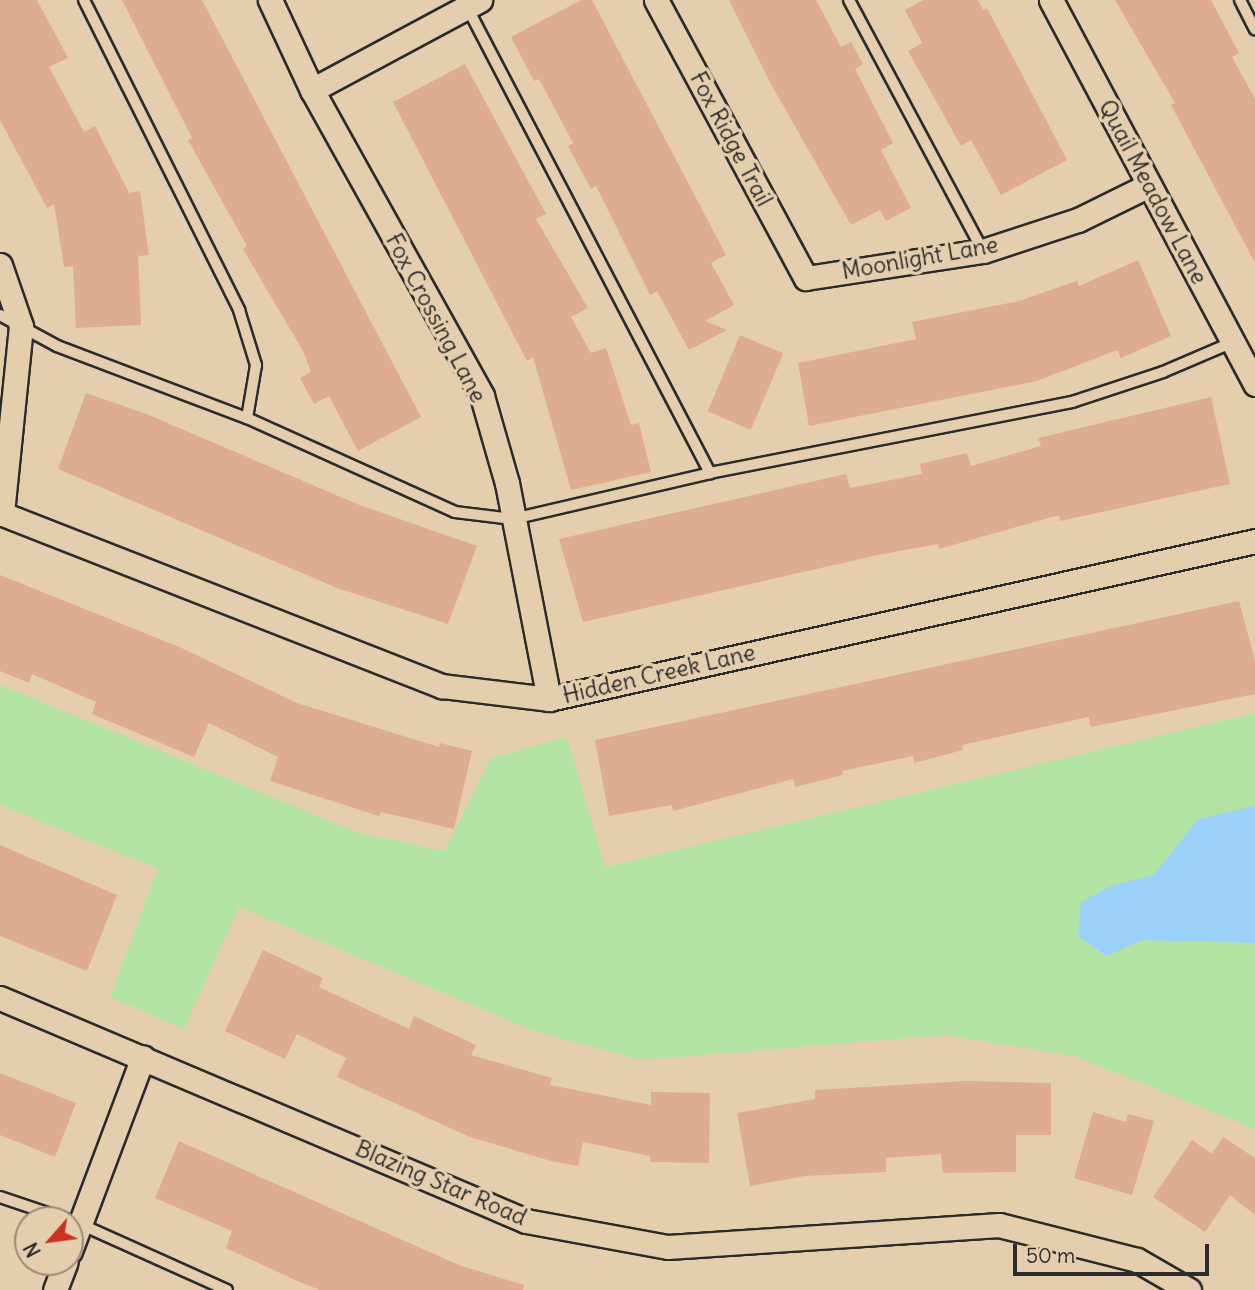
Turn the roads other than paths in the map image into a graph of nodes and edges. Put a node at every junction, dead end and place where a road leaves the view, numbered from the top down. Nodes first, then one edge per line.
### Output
1 (84, 0) edge
2 (270, 0) edge
3 (656, 0) edge
4 (849, 0) edge
5 (1051, 0) edge
6 (1240, 0) edge
7 (470, 2) edge
8 (1255, 29) edge
9 (312, 90) junction
10 (1149, 185) junction
11 (983, 251) junction
12 (0, 265) edge
13 (806, 278) joint
14 (0, 315) edge
15 (21, 326) junction
16 (1233, 342) junction
17 (1255, 384) edge
18 (247, 418) junction
19 (710, 473) junction
20 (1, 514) edge
21 (513, 519) junction
22 (1255, 541) edge
23 (549, 699) junction
24 (0, 999) edge
25 (144, 1057) junction
26 (0, 1197) edge
27 (26, 1206) edge
28 (80, 1206) edge
29 (84, 1227) edge
30 (227, 1290) edge
31 (1189, 1290) edge

1 - 18 lane
2 - 9 street, Fox Crossing Lane
3 - 13 street, Fox Ridge Trail
4 - 11 lane
5 - 10 street, Quail Meadow Lane
6 - 8 lane
7 - 9 street
7 - 19 lane
9 - 21 street, Fox Crossing Lane
10 - 11 street, Moonlight Lane
10 - 16 street, Quail Meadow Lane
11 - 13 street, Moonlight Lane
12 - 15 street
14 - 15 lane
15 - 18 lane
15 - 20 street
16 - 17 street, Quail Meadow Lane
16 - 19 lane
18 - 21 lane
19 - 21 lane
20 - 23 street, Hidden Creek Lane
21 - 23 street, Fox Crossing Lane
22 - 23 street, Hidden Creek Lane
24 - 25 street, Blazing Star Road
25 - 28 street
25 - 31 street, Blazing Star Road
26 - 27 lane
29 - 30 lane

